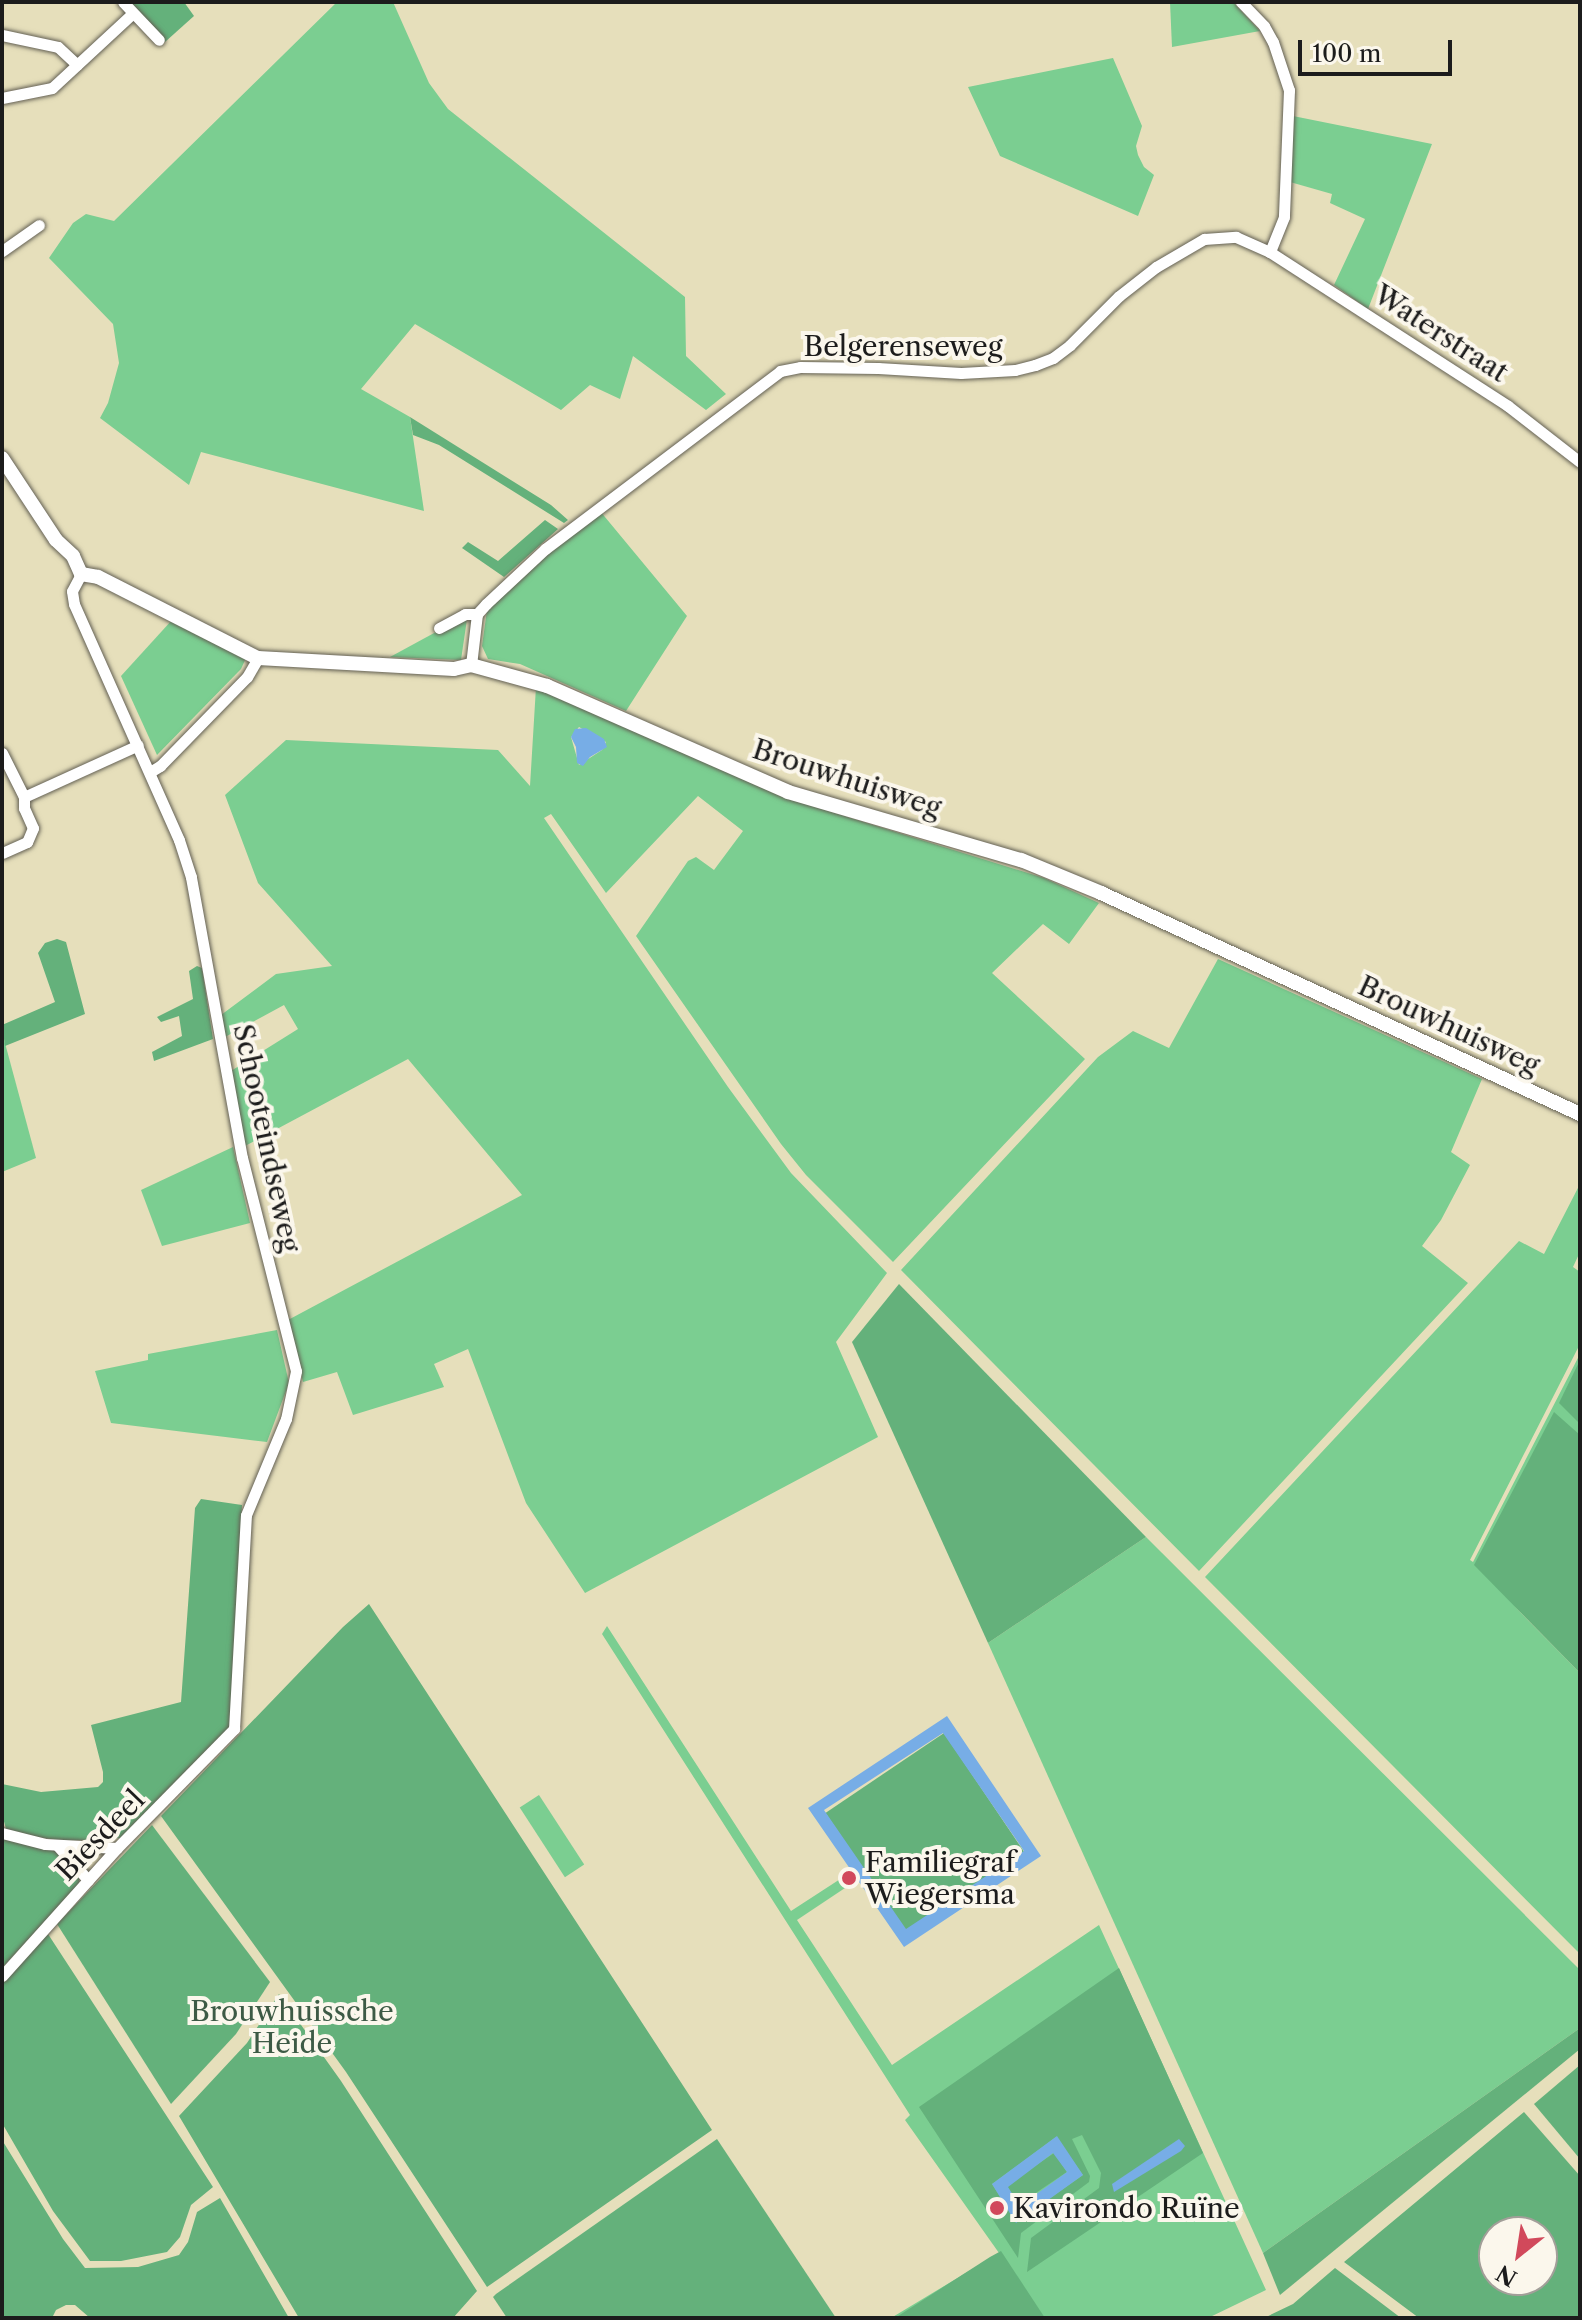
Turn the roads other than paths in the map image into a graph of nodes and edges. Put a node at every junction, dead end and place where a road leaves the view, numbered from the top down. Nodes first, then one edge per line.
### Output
1 (123, 2) edge
2 (1241, 2) edge
3 (133, 13) junction
4 (2, 35) edge
5 (159, 40) dead end
6 (77, 65) junction
7 (2, 98) edge
8 (39, 225) dead end
9 (2, 251) edge
10 (1270, 252) junction
11 (2, 458) edge
12 (1580, 462) edge
13 (6, 475) edge
14 (81, 574) junction
15 (477, 614) junction
16 (439, 628) dead end
17 (258, 658) junction
18 (471, 665) junction
19 (138, 745) junction
20 (2, 753) edge
21 (150, 772) junction
22 (24, 797) junction
23 (2, 853) edge
24 (1580, 1114) edge
25 (234, 1729) joint
26 (2, 1833) edge
27 (56, 1845) junction
28 (117, 1848) junction
29 (88, 1880) junction
30 (2, 1976) edge

1 - 3 street
2 - 10 street
3 - 5 street
3 - 6 street
4 - 6 street
6 - 7 street
8 - 9 street
10 - 12 street, Waterstraat
10 - 15 street, Belgerenseweg
11 - 13 street
13 - 14 street
14 - 17 street, Brouwhuisweg
14 - 19 street, Schooteindseweg
15 - 16 street, Belgerenseweg
15 - 18 street
17 - 18 street, Brouwhuisweg
17 - 21 street
18 - 24 street, Brouwhuisweg
19 - 21 street, Schooteindseweg
19 - 22 street
20 - 22 street
21 - 25 street, Schooteindseweg
22 - 23 street
25 - 28 street, Biesdeel
26 - 27 street
27 - 28 street
27 - 29 street
28 - 29 street, Biesdeel
29 - 30 street, Biesdeel

